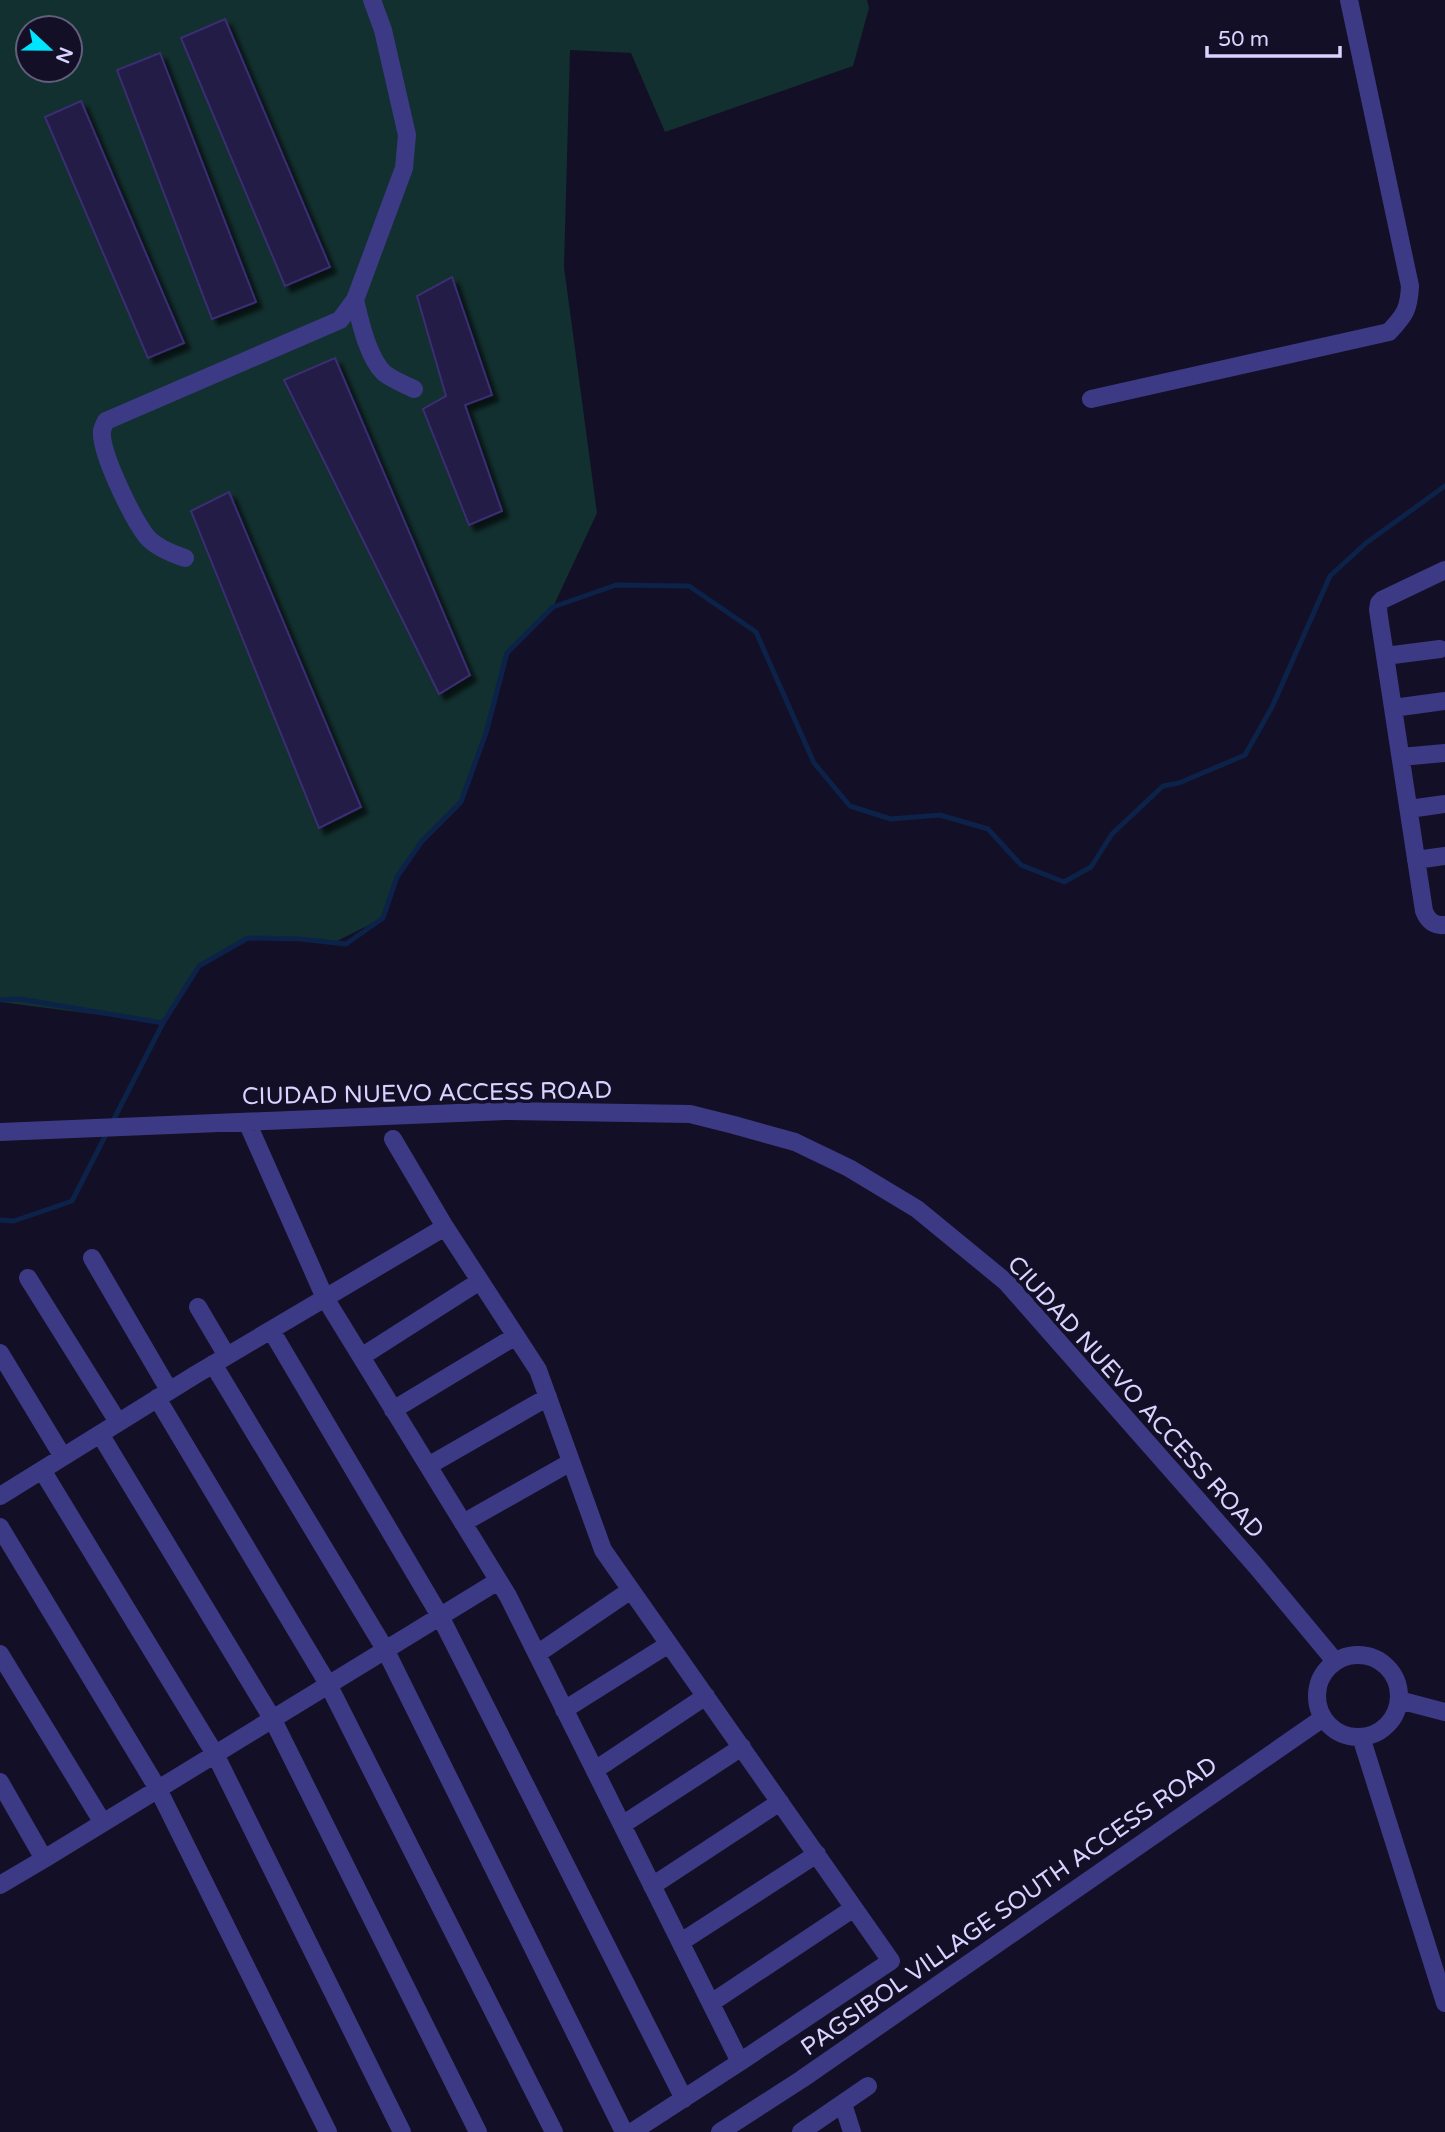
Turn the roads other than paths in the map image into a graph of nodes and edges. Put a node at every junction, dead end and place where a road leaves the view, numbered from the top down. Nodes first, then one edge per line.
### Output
1 (372, 0) edge
2 (1349, 0) edge
3 (355, 300) junction
4 (414, 389) dead end
5 (1091, 399) dead end
6 (185, 558) dead end
7 (1445, 570) edge
8 (1440, 649) dead end
9 (1385, 656) junction
10 (1445, 701) edge
11 (1393, 708) junction
12 (1445, 753) edge
13 (1401, 757) junction
14 (1445, 804) edge
15 (1409, 809) junction
16 (1445, 856) edge
17 (1416, 860) junction
18 (1445, 925) edge
19 (247, 1122) junction
20 (2, 1132) edge
21 (393, 1139) dead end
22 (445, 1227) junction
23 (92, 1258) dead end
24 (29, 1278) dead end
25 (480, 1280) junction
26 (325, 1298) junction
27 (198, 1307) dead end
28 (271, 1330) junction
29 (516, 1336) junction
30 (0, 1353) edge
31 (361, 1357) junction
32 (220, 1360) junction
33 (163, 1394) junction
34 (548, 1397) junction
35 (393, 1410) junction
36 (118, 1422) junction
37 (100, 1434) junction
38 (63, 1457) junction
39 (571, 1462) junction
40 (428, 1466) junction
41 (42, 1470) junction
42 (3, 1488) edge
43 (463, 1524) junction
44 (0, 1527) edge
45 (498, 1581) junction
46 (631, 1590) junction
47 (440, 1616) junction
48 (669, 1644) junction
49 (385, 1649) junction
50 (0, 1654) edge
51 (537, 1654) junction
52 (1335, 1661) junction
53 (328, 1684) junction
54 (706, 1696) junction
55 (1399, 1700) junction
56 (564, 1710) junction
57 (1445, 1712) edge
58 (272, 1718) junction
59 (1323, 1718) junction
60 (1361, 1737) junction
61 (741, 1747) junction
62 (215, 1754) junction
63 (595, 1770) junction
64 (0, 1782) edge
65 (158, 1789) junction
66 (5, 1802) edge
67 (780, 1802) junction
68 (103, 1823) junction
69 (622, 1825) junction
70 (817, 1854) junction
71 (44, 1859) junction
72 (0, 1885) edge
73 (652, 1886) junction
74 (854, 1908) junction
75 (681, 1942) junction
76 (711, 2003) junction
77 (1445, 2003) edge
78 (740, 2062) junction
79 (868, 2086) dead end
80 (684, 2099) junction
81 (843, 2104) junction
82 (328, 2132) edge
83 (402, 2132) edge
84 (478, 2132) edge
85 (554, 2132) edge
86 (624, 2132) edge
87 (632, 2132) edge
88 (720, 2132) edge
89 (801, 2132) edge
90 (852, 2132) edge

1 - 3 street
2 - 5 street
3 - 4 street
3 - 6 street
7 - 9 street
8 - 9 street
9 - 11 street
10 - 11 street
11 - 13 street
12 - 13 street
13 - 15 street
14 - 15 street
15 - 17 street
16 - 17 street
17 - 18 street
19 - 20 street, CIUDAD NUEVO ACCESS ROAD
19 - 26 street
19 - 52 street, CIUDAD NUEVO ACCESS ROAD
21 - 22 street
22 - 25 street
22 - 26 street
23 - 33 street
24 - 36 street
25 - 29 street
25 - 31 street
26 - 28 street
26 - 31 street
27 - 32 street
28 - 32 street
28 - 47 street
29 - 34 street
29 - 35 street
30 - 38 street
31 - 35 street
32 - 33 street
32 - 49 street
33 - 36 street
33 - 53 street
34 - 39 street
34 - 40 street
35 - 40 street
36 - 37 street
37 - 38 street
37 - 58 street
38 - 41 street
39 - 43 street
39 - 46 street
40 - 43 street
41 - 42 street
41 - 62 street
43 - 45 street
44 - 65 street
45 - 47 street
45 - 51 street
46 - 48 street
46 - 51 street
47 - 49 street
47 - 80 street
48 - 54 street
48 - 56 street
49 - 53 street
49 - 86 street
50 - 68 street
51 - 56 street
52 - 55 street
52 - 59 street
53 - 58 street
53 - 85 street
54 - 61 street
54 - 63 street
55 - 57 street
55 - 60 street
56 - 63 street
58 - 62 street
58 - 84 street
59 - 60 street
59 - 88 street, PAGSIBOL VILLAGE SOUTH ACCESS ROAD
60 - 77 street
61 - 67 street
61 - 69 street
62 - 65 street
62 - 83 street
63 - 69 street
64 - 66 street
65 - 68 street
65 - 82 street
66 - 71 street
67 - 70 street
67 - 73 street
68 - 71 street
69 - 73 street
70 - 74 street
70 - 75 street
71 - 72 street
73 - 75 street
74 - 76 street
74 - 78 street
75 - 76 street
76 - 78 street
78 - 80 street
79 - 81 street
80 - 87 street
81 - 89 street
81 - 90 street

